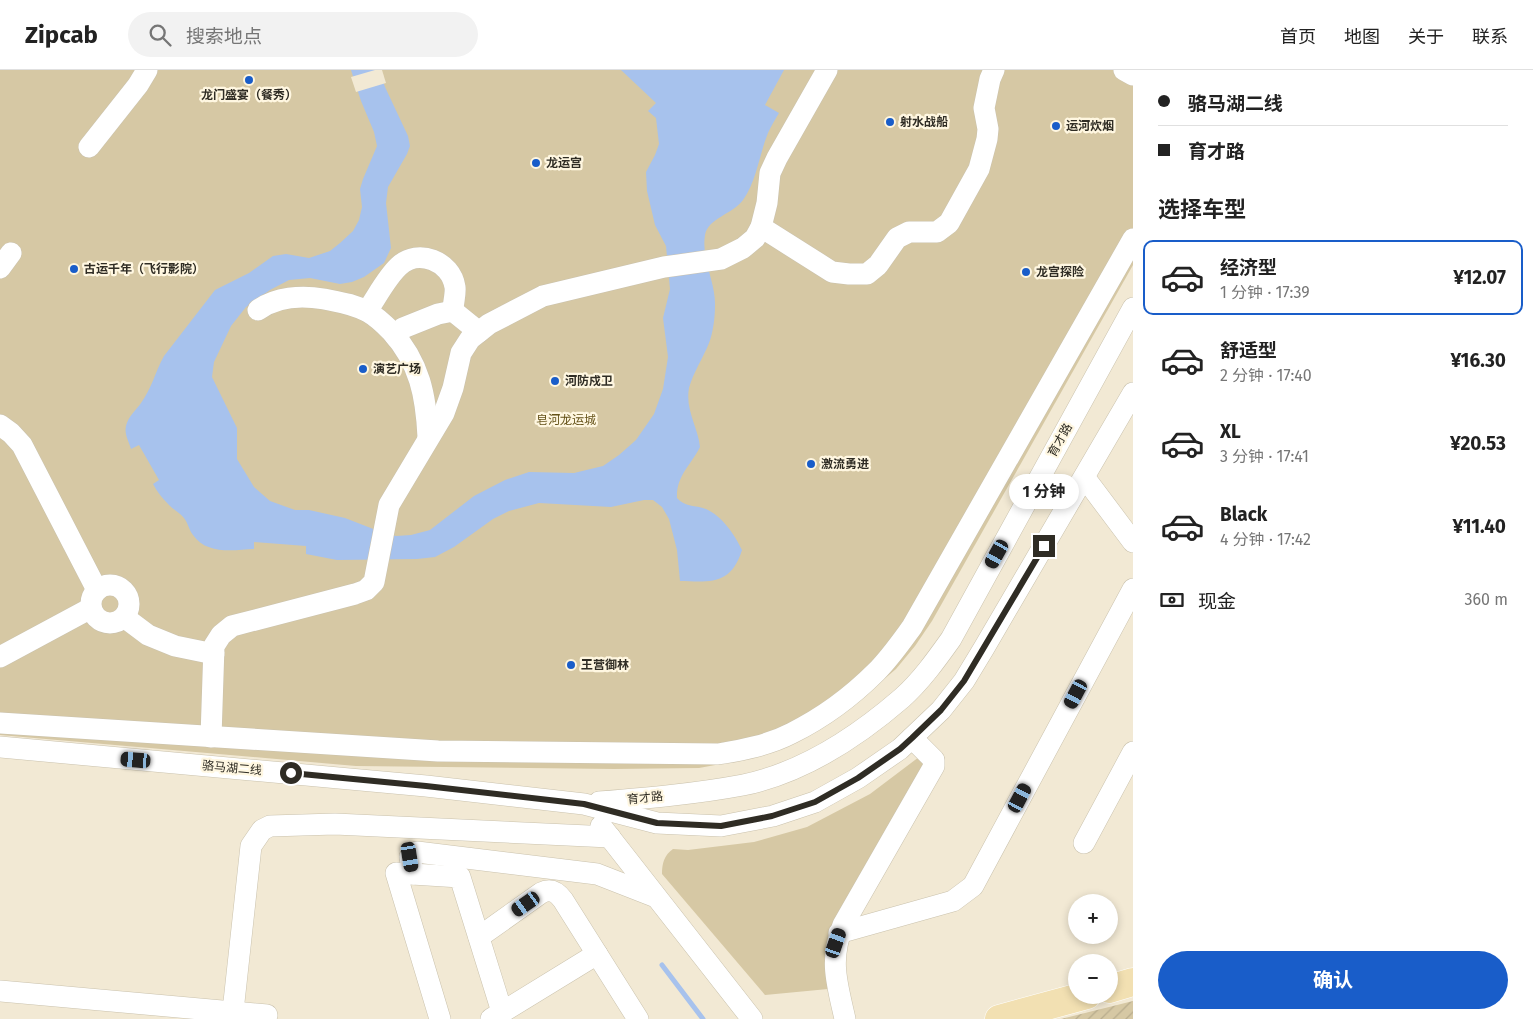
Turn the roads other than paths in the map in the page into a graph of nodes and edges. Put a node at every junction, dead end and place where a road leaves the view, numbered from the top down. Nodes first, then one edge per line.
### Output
1 (147, 70) edge
2 (827, 70) edge
3 (994, 70) edge
4 (1124, 70) edge
5 (1133, 75) edge
6 (89, 147) dead end
7 (761, 227) junction
8 (1133, 239) edge
9 (1133, 308) edge
10 (258, 310) dead end
11 (453, 310) junction
12 (367, 311) junction
13 (479, 332) junction
14 (396, 337) junction
15 (1133, 393) edge
16 (0, 425) edge
17 (428, 437) junction
18 (1085, 478) junction
19 (1133, 542) edge
20 (1133, 589) edge
21 (94, 599) junction
22 (124, 617) junction
23 (214, 654) junction
24 (0, 656) edge
25 (0, 722) edge
26 (211, 737) junction
27 (912, 738) junction
28 (0, 747) edge
29 (1133, 752) edge
30 (584, 804) junction
31 (610, 837) junction
32 (1084, 843) dead end
33 (413, 874) junction
34 (656, 897) junction
35 (839, 933) junction
36 (478, 937) junction
37 (597, 954) junction
38 (1133, 982) edge
39 (1118, 986) edge
40 (0, 991) edge
41 (1068, 1000) edge
42 (233, 1011) junction
43 (267, 1015) dead end
44 (496, 1016) edge
45 (440, 1019) edge
46 (638, 1019) edge
47 (752, 1019) edge
48 (845, 1019) edge
49 (999, 1019) edge

1 - 6 street
2 - 7 street
3 - 7 street
4 - 5 street
7 - 13 street
8 - 26 street
9 - 30 street, 育才路
10 - 12 street
11 - 12 street
11 - 13 street
11 - 14 street
12 - 14 street
13 - 17 street
14 - 17 street
15 - 18 street, 育才路
16 - 21 street
17 - 23 street
18 - 19 street
18 - 27 street, 育才路
20 - 35 street
21 - 22 street
21 - 22 street
21 - 24 street
22 - 23 street
23 - 26 street
25 - 26 street
27 - 30 street, 育才路
27 - 35 street
28 - 30 street, 骆马湖二线
29 - 32 street
30 - 31 street
31 - 34 street
31 - 42 street
33 - 34 street
33 - 36 street
33 - 45 street
34 - 47 street
35 - 48 street
36 - 37 street
36 - 44 street
37 - 44 street
37 - 46 street
38 - 39 main road
40 - 42 street
41 - 49 main road
42 - 43 street

